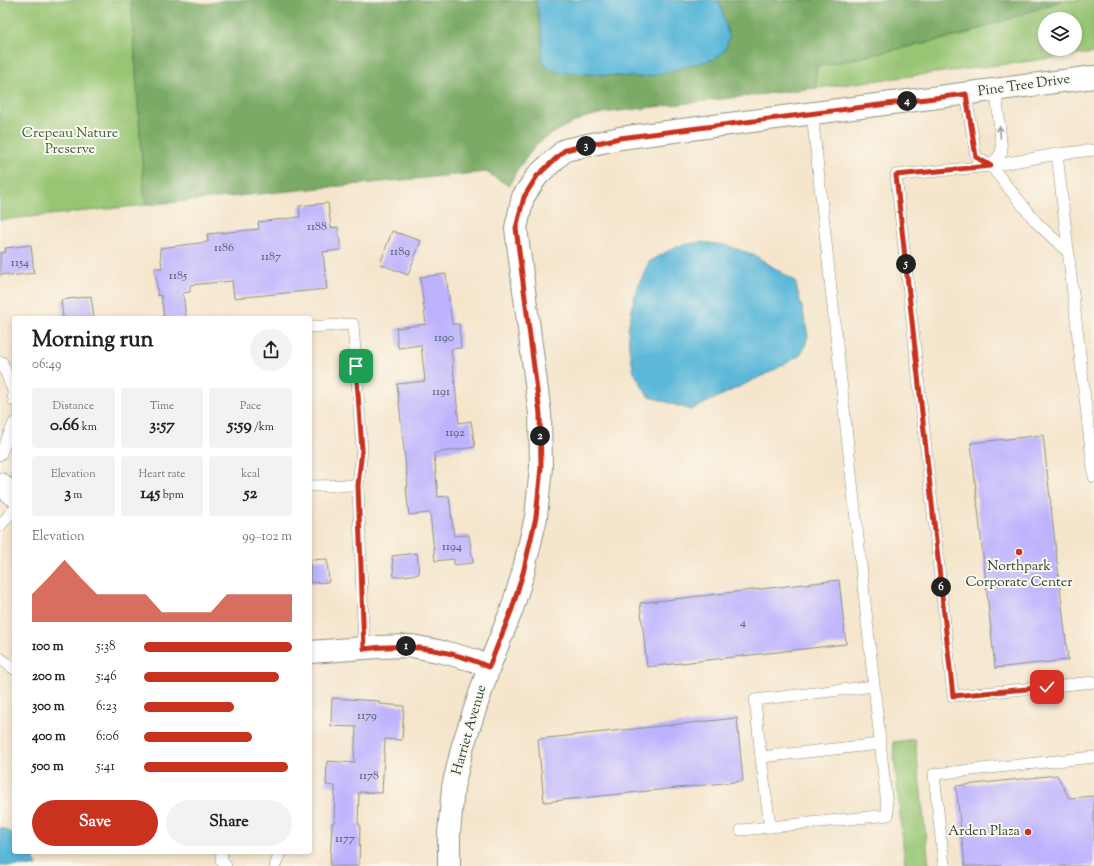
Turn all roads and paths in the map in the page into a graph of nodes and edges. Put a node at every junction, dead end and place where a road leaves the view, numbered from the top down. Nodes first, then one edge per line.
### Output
1 (1094, 77) edge
2 (996, 90) junction
3 (966, 94) junction
4 (812, 113) junction
5 (1094, 150) edge
6 (1057, 154) junction
7 (991, 166) junction
8 (537, 176) joint
9 (1069, 253) junction
10 (312, 327) edge
11 (0, 362) edge
12 (12, 389) edge
13 (12, 428) edge
14 (1091, 430) edge
15 (0, 455) edge
16 (1094, 477) edge
17 (0, 484) edge
18 (358, 485) junction
19 (312, 486) edge
20 (12, 493) edge
21 (12, 511) edge
22 (0, 526) edge
23 (364, 649) junction
24 (312, 652) edge
25 (0, 658) edge
26 (12, 667) edge
27 (489, 667) junction
28 (1094, 682) edge
29 (874, 686) junction
30 (880, 744) junction
31 (761, 757) junction
32 (1094, 757) edge
33 (770, 826) junction
34 (741, 830) dead end
35 (222, 854) edge
36 (279, 854) edge
37 (226, 866) edge
38 (275, 866) edge
39 (449, 866) edge
40 (944, 866) edge

1 - 2 street, Pine Tree Drive
2 - 3 street, Pine Tree Drive
7 -> 2 lane
3 - 4 street, Pine Tree Drive
3 - 7 lane
4 - 8 street, Pine Tree Drive
4 - 29 lane
5 - 6 lane
6 - 7 lane
6 - 9 lane
7 - 9 lane
7 - 28 lane
8 - 27 street, Harriet Avenue
9 - 14 lane
10 - 18 lane
11 - 12 lane
13 - 15 lane
14 - 16 lane
17 - 20 street
18 - 19 lane
18 - 23 lane
21 - 22 lane
23 - 24 street
23 - 27 street
25 - 26 lane
27 - 39 street, Harriet Avenue
29 - 30 lane
29 - 31 lane
30 - 31 lane
30 - 33 lane
31 - 33 lane
32 - 40 lane
33 - 34 lane
35 - 37 lane
36 - 38 lane

